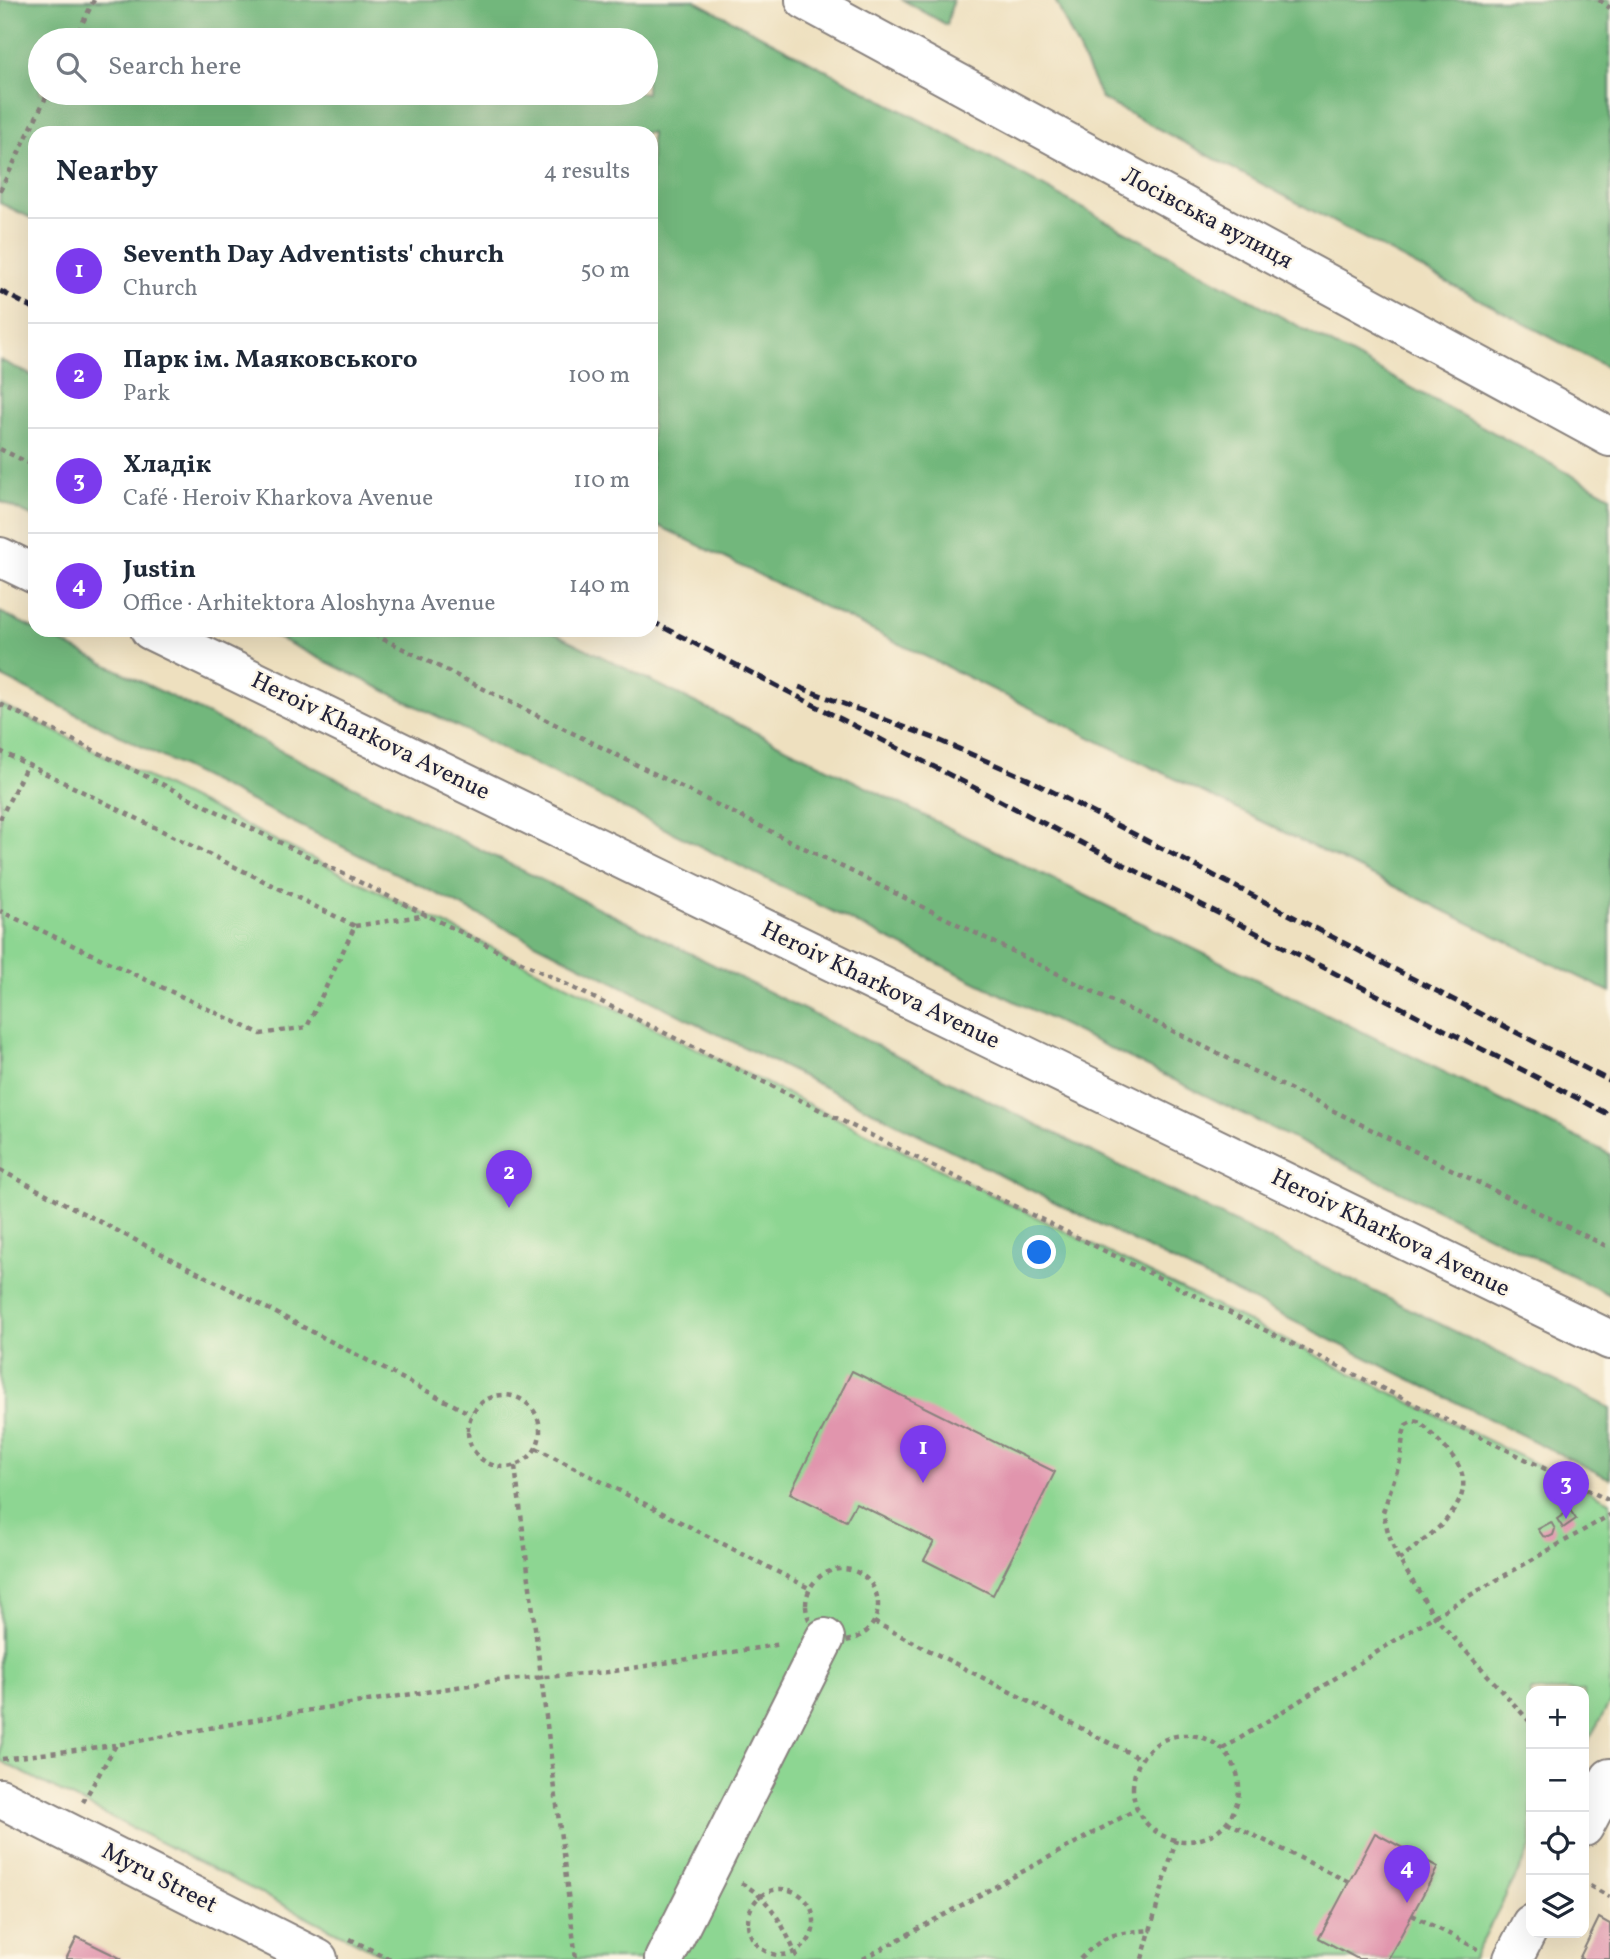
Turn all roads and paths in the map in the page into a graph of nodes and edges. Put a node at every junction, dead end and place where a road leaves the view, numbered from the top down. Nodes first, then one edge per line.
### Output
1 (94, 0) edge
2 (805, 0) edge
3 (1599, 0) edge
4 (1610, 8) edge
5 (80, 28) edge
6 (42, 105) edge
7 (32, 126) edge
8 (28, 134) edge
9 (0, 191) edge
10 (1610, 437) edge
11 (0, 449) edge
12 (28, 463) edge
13 (0, 557) edge
14 (28, 571) edge
15 (164, 637) edge
16 (380, 637) edge
17 (0, 704) edge
18 (0, 751) edge
19 (27, 765) junction
20 (0, 819) edge
21 (0, 911) edge
22 (428, 915) junction
23 (355, 926) junction
24 (0, 1170) edge
25 (1610, 1248) edge
26 (1610, 1340) edge
27 (471, 1414) junction
28 (536, 1448) junction
29 (515, 1466) junction
30 (1610, 1500) edge
31 (1610, 1515) edge
32 (1399, 1559) junction
33 (809, 1588) dead end
34 (1434, 1616) junction
35 (874, 1622) dead end
36 (818, 1639) dead end
37 (784, 1644) dead end
38 (541, 1678) junction
39 (1526, 1717) edge
40 (116, 1745) junction
41 (1223, 1749) junction
42 (0, 1759) edge
43 (1141, 1759) junction
44 (1610, 1778) edge
45 (0, 1798) edge
46 (82, 1803) dead end
47 (1137, 1809) junction
48 (1589, 1818) edge
49 (1227, 1822) junction
50 (1176, 1840) junction
51 (710, 1867) junction
52 (1349, 1882) dead end
53 (1590, 1886) dead end
54 (1610, 1897) edge
55 (1412, 1915) dead end
56 (1526, 1928) edge
57 (1151, 1930) junction
58 (794, 1951) junction
59 (1495, 1954) edge
60 (318, 1959) edge
61 (576, 1959) edge
62 (664, 1959) edge
63 (798, 1959) edge
64 (863, 1959) edge
65 (1080, 1959) edge
66 (1142, 1959) edge

1 - 5 path
2 - 10 main road, Лосівська вулиця
3 - 4 path
6 - 7 path
8 - 9 path
11 - 12 path
13 - 14 main road
15 - 26 main road, Heroiv Kharkova Avenue
16 - 25 path
17 - 22 path
18 - 19 path
19 - 20 path
19 - 23 path
21 - 23 path
22 - 23 path
22 - 30 path
24 - 27 path
27 - 28 path
27 - 29 path
28 - 29 path
28 - 33 path
29 - 38 path
31 - 34 path
32 - 32 path
32 - 34 path
34 - 39 path
34 - 41 path
35 - 43 path
36 - 51 main road
37 - 38 path
38 - 40 path
38 - 61 path
40 - 42 path
40 - 46 path
41 - 43 path
41 - 49 path
43 - 47 path
44 - 48 main road
45 - 60 main road, Myru Street
47 - 50 path
47 - 64 path
49 - 50 path
49 - 52 path
50 - 57 path
51 - 58 path
51 - 62 main road
53 - 54 path
55 - 59 path
56 - 59 main road
57 - 65 path
57 - 66 path
58 - 58 path
58 - 63 path

